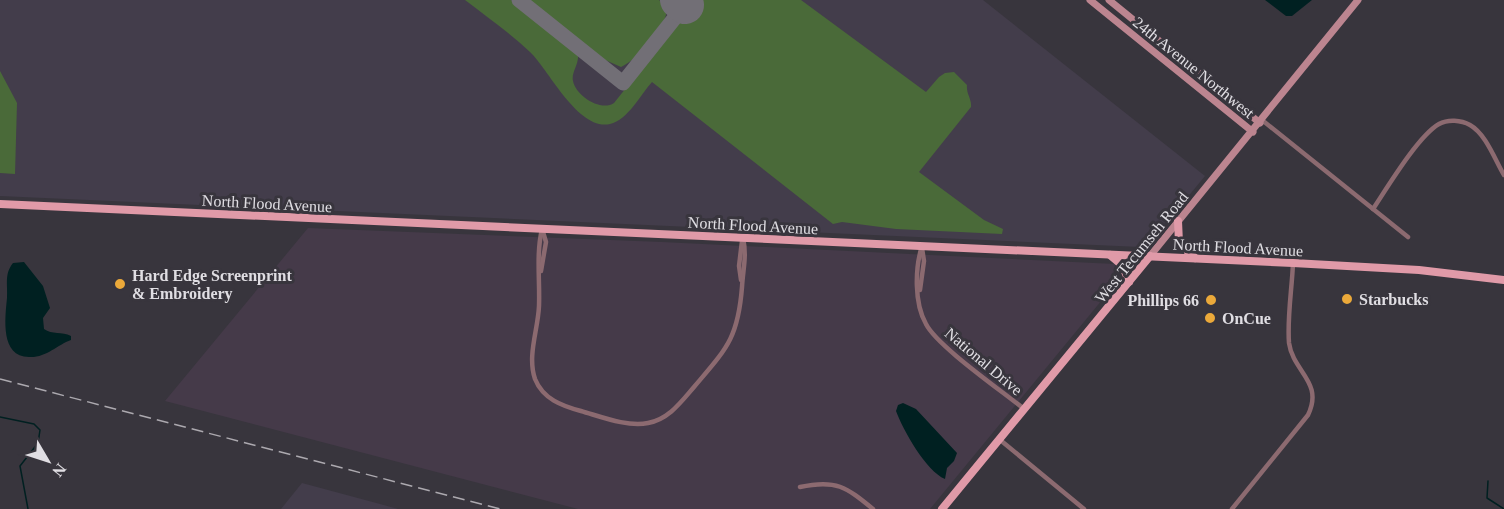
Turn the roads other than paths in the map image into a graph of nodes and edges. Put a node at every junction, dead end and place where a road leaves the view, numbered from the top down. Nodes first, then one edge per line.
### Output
1 (1090, 0) edge
2 (1109, 0) edge
3 (1358, 0) edge
4 (1261, 121) junction
5 (1252, 132) junction
6 (1504, 175) edge
7 (0, 204) edge
8 (1373, 209) junction
9 (1178, 221) junction
10 (542, 229) junction
11 (1408, 237) dead end
12 (742, 238) junction
13 (922, 246) junction
14 (1110, 255) junction
15 (1150, 256) junction
16 (1195, 258) junction
17 (1293, 263) junction
18 (1504, 280) edge
19 (1129, 282) junction
20 (1024, 409) junction
21 (999, 439) junction
22 (800, 487) dead end
23 (873, 509) edge
24 (942, 509) edge
25 (1084, 509) edge
26 (1232, 509) edge

1 - 5 main road, 24th Avenue Northwest
2 - 4 main road, 24th Avenue Northwest
3 - 4 main road, West Tecumseh Road
4 - 5 main road, West Tecumseh Road
4 - 8 street, 24th Avenue Northwest
5 - 9 main road, West Tecumseh Road
6 - 8 street
7 - 10 main road, North Flood Avenue
8 - 11 street, 24th Avenue Northwest
9 - 15 main road, West Tecumseh Road
9 - 16 main road
10 - 12 main road, North Flood Avenue
10 - 12 street
12 - 13 main road, North Flood Avenue
13 - 14 main road, North Flood Avenue
13 - 20 street, National Drive
14 - 15 main road, North Flood Avenue
14 - 19 main road
15 - 16 main road, North Flood Avenue
15 - 19 main road, West Tecumseh Road
16 - 17 main road, North Flood Avenue
17 - 18 main road, North Flood Avenue
17 - 26 street
19 - 20 main road, West Tecumseh Road
20 - 21 main road, West Tecumseh Road
21 - 24 main road, West Tecumseh Road
21 - 25 street
22 - 23 street

